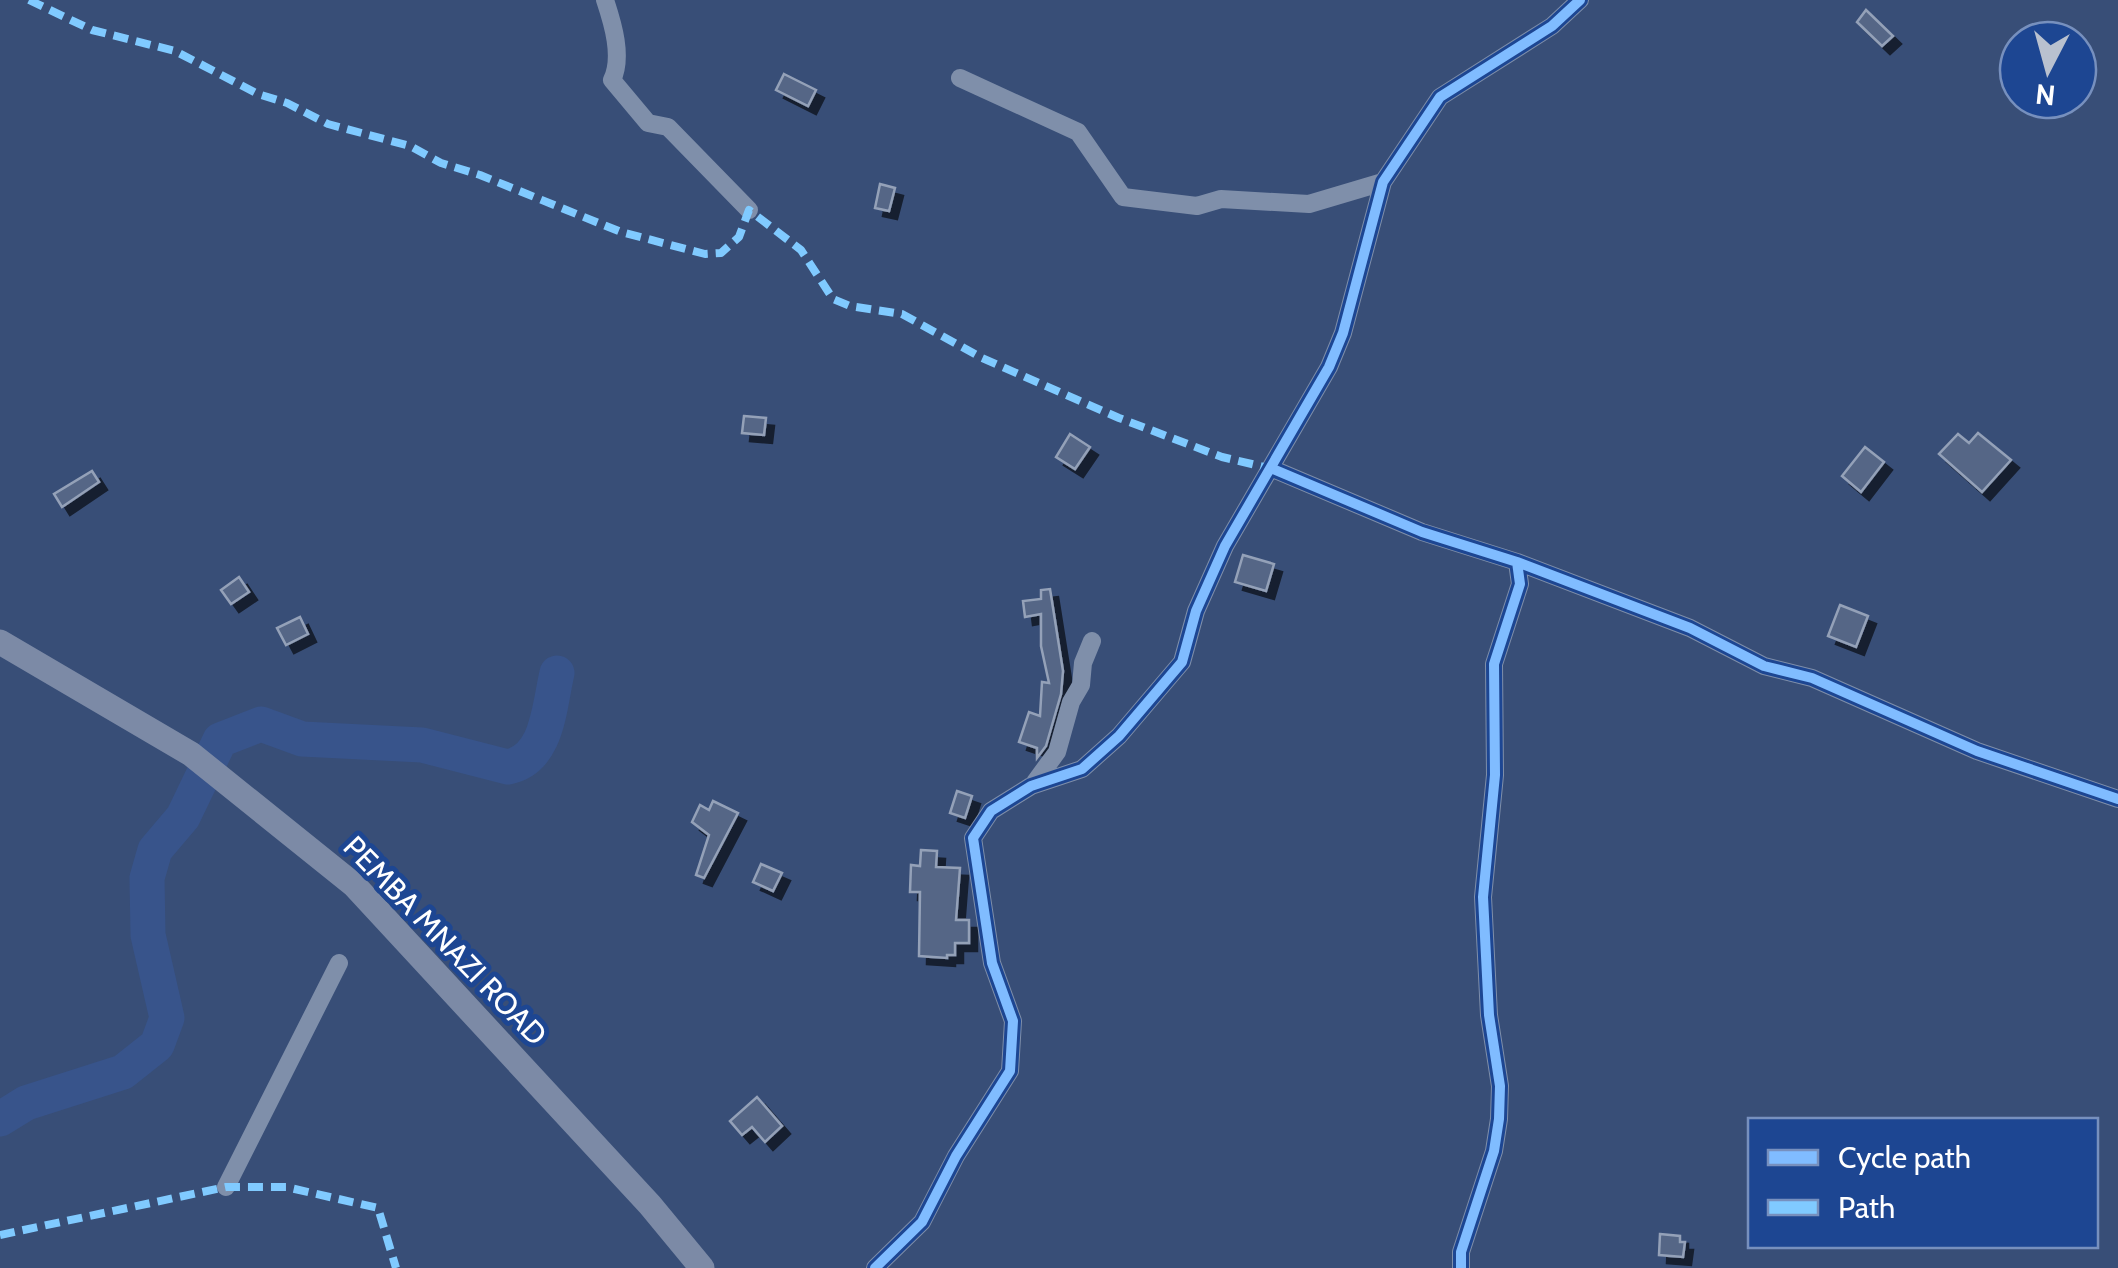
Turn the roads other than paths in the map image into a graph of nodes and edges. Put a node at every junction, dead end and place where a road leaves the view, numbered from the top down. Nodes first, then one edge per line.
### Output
1 (605, 0) edge
2 (1580, 0) edge
3 (960, 78) dead end
4 (1383, 182) junction
5 (749, 210) dead end
6 (1272, 470) junction
7 (1517, 562) junction
8 (1092, 641) dead end
9 (0, 642) edge
10 (1031, 786) junction
11 (2118, 799) edge
12 (339, 963) dead end
13 (226, 1187) dead end
14 (702, 1268) edge
15 (875, 1268) edge
16 (1460, 1268) edge

1 - 5 street
2 - 4 street
3 - 4 street
4 - 6 street
6 - 7 street
6 - 10 street
7 - 11 street
7 - 16 street
8 - 10 street
9 - 14 main road, PEMBA MNAZI ROAD
10 - 15 street
12 - 13 street

